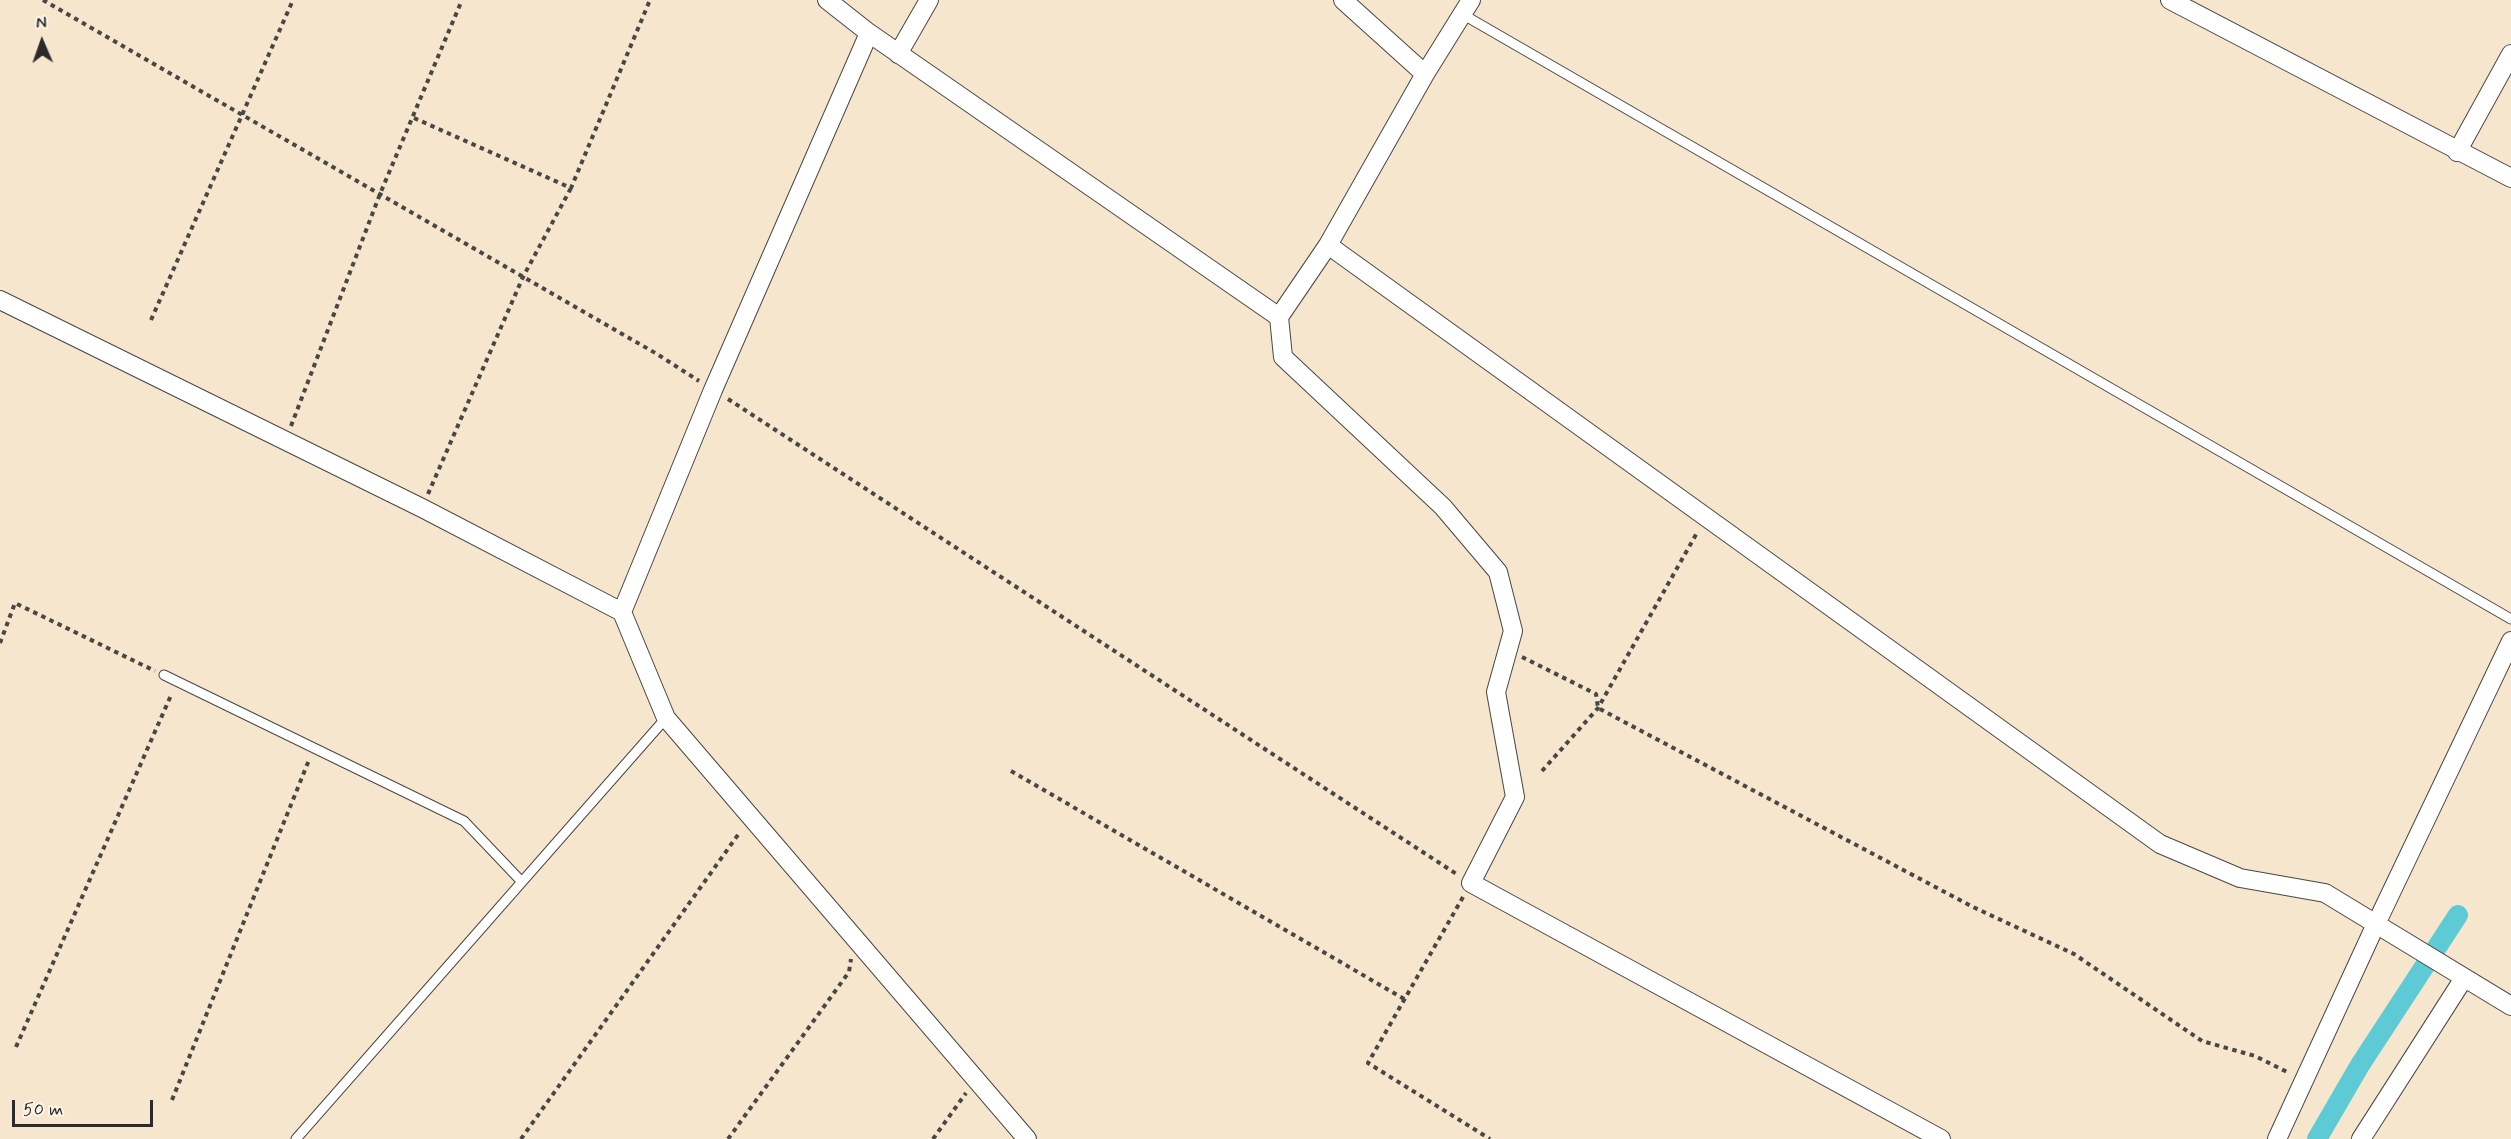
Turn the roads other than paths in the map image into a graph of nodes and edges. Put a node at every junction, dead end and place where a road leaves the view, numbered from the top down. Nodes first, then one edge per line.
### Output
1 (827, 0) edge
2 (929, 0) edge
3 (1343, 0) edge
4 (2170, 0) edge
5 (1467, 7) edge
6 (869, 33) junction
7 (898, 54) junction
8 (2511, 54) edge
9 (1425, 74) junction
10 (2457, 152) junction
11 (2511, 178) edge
12 (1328, 245) junction
13 (0, 300) edge
14 (1280, 317) junction
15 (622, 612) junction
16 (2511, 619) edge
17 (2511, 641) edge
18 (164, 675) road end
19 (666, 718) junction
20 (522, 882) junction
21 (2376, 924) junction
22 (2464, 978) junction
23 (2511, 1006) edge
24 (296, 1139) edge
25 (1028, 1139) edge
26 (1941, 1139) edge
27 (2277, 1139) edge
28 (2361, 1139) edge

1 - 6 street
2 - 7 street
3 - 9 street
4 - 10 street
5 - 9 street
5 - 16 lane
6 - 7 street
6 - 15 street
7 - 14 street
8 - 10 street
9 - 12 street
10 - 11 street
12 - 14 street
12 - 21 street
13 - 15 street
14 - 26 street
15 - 19 street
17 - 21 street
18 - 20 lane
19 - 20 lane
19 - 25 street
20 - 24 lane
21 - 22 street
21 - 27 street
22 - 23 street
22 - 28 street

